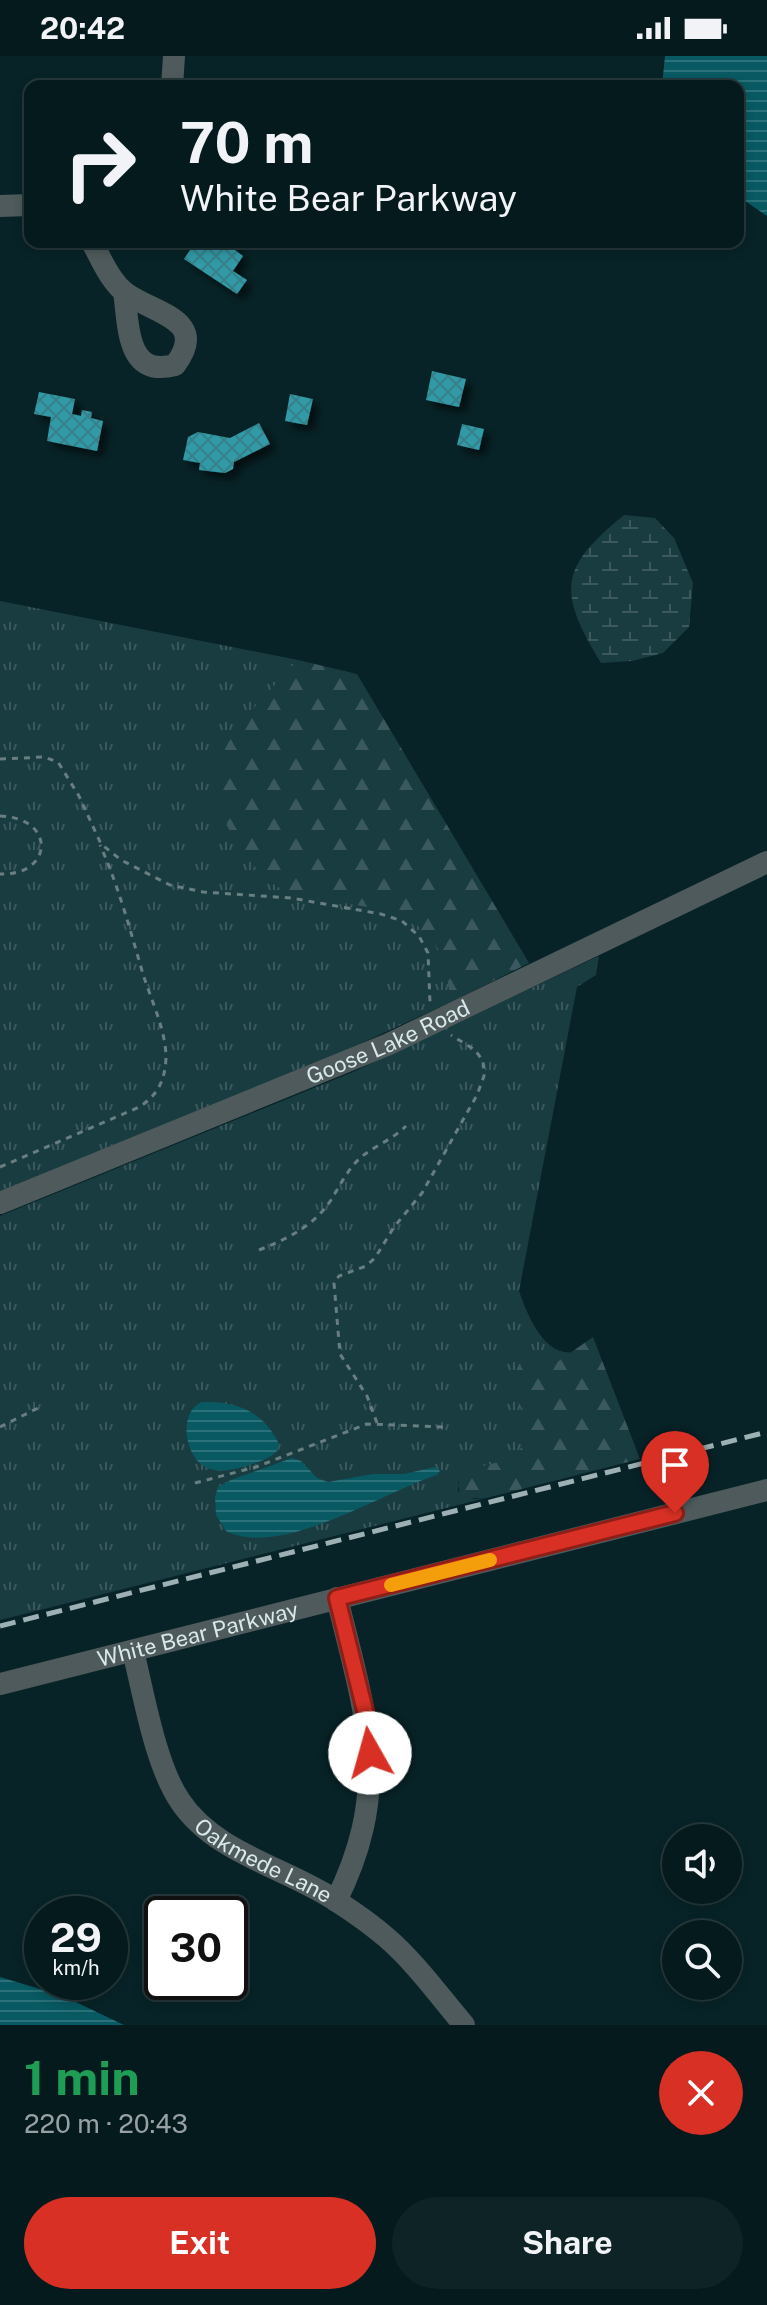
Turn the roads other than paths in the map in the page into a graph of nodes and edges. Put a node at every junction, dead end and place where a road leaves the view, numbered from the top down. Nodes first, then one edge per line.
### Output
1 (174, 56) edge
2 (172, 80) edge
3 (24, 205) edge
4 (0, 206) edge
5 (95, 248) edge
6 (124, 292) dead end
7 (767, 862) edge
8 (0, 1203) edge
9 (767, 1490) edge
10 (337, 1598) junction
11 (133, 1651) junction
12 (0, 1684) edge
13 (336, 1901) junction
14 (464, 2025) edge

1 - 2 street
3 - 4 street
5 - 6 street
7 - 8 street, Goose Lake Road
9 - 10 street, White Bear Parkway
10 - 11 street, White Bear Parkway
10 - 13 street
11 - 12 street, White Bear Parkway
11 - 13 street, Oakmede Lane
13 - 14 street, Oakmede Lane

